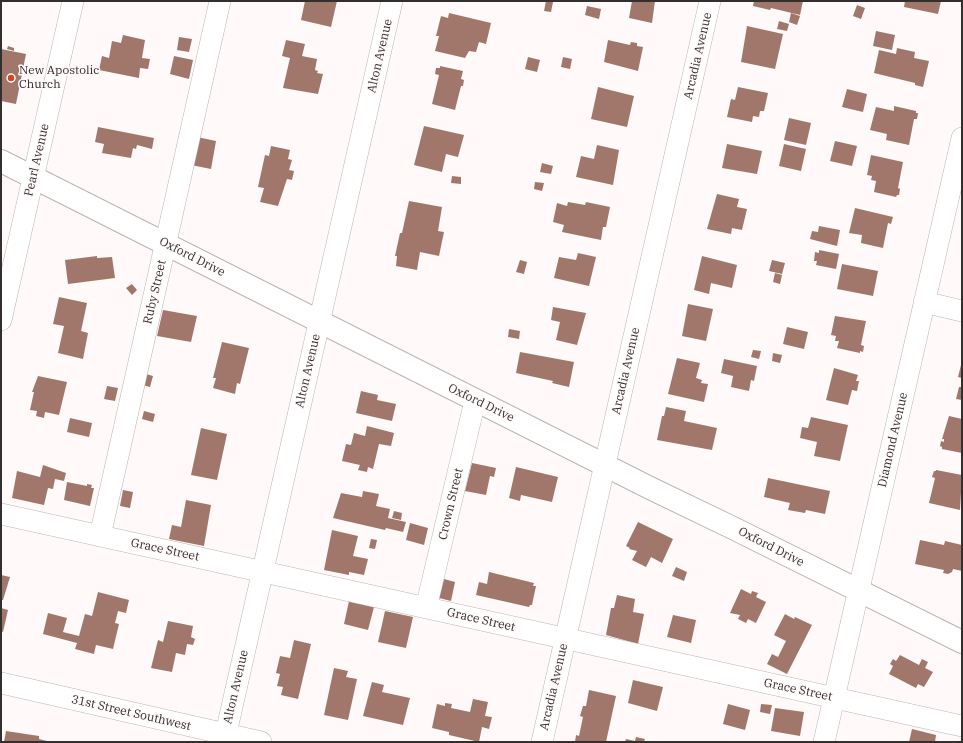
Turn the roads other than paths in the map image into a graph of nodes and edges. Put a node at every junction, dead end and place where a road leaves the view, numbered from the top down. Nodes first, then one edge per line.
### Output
1 (73, 1) edge
2 (220, 1) edge
3 (392, 1) edge
4 (710, 1) edge
5 (962, 138) edge
6 (1, 161) edge
7 (33, 178) junction
8 (165, 243) junction
9 (924, 302) junction
10 (962, 311) edge
11 (1, 320) edge
12 (320, 320) junction
13 (475, 401) junction
14 (605, 465) junction
15 (1, 514) edge
16 (100, 536) junction
17 (263, 570) junction
18 (859, 591) junction
19 (426, 608) junction
20 (565, 639) junction
21 (962, 642) edge
22 (1, 684) edge
23 (834, 698) junction
24 (962, 726) edge
25 (225, 738) edge
26 (261, 742) edge
27 (542, 742) edge
28 (824, 742) edge

1 - 7 street, Pearl Avenue
2 - 8 street, Ruby Street
3 - 12 street, Alton Avenue
4 - 14 street, Arcadia Avenue
5 - 9 street, Diamond Avenue
6 - 7 main road, Oxford Drive
7 - 8 main road, Oxford Drive
7 - 11 street, Pearl Avenue
8 - 12 main road, Oxford Drive
8 - 16 street, Ruby Street
9 - 10 street
9 - 18 street, Diamond Avenue
12 - 13 main road, Oxford Drive
12 - 17 street, Alton Avenue
13 - 14 main road, Oxford Drive
13 - 19 street, Crown Street
14 - 18 main road, Oxford Drive
14 - 20 street, Arcadia Avenue
15 - 16 street, Grace Street
16 - 17 street, Grace Street
17 - 19 street, Grace Street
17 - 25 street, Alton Avenue
18 - 21 main road, Oxford Drive
18 - 23 street, Diamond Avenue
19 - 20 street, Grace Street
20 - 23 street, Grace Street
20 - 27 street, Arcadia Avenue
22 - 25 street, 31st Street Southwest
23 - 24 street, Grace Street
23 - 28 street, Diamond Avenue
25 - 26 street, 31st Street Southwest

